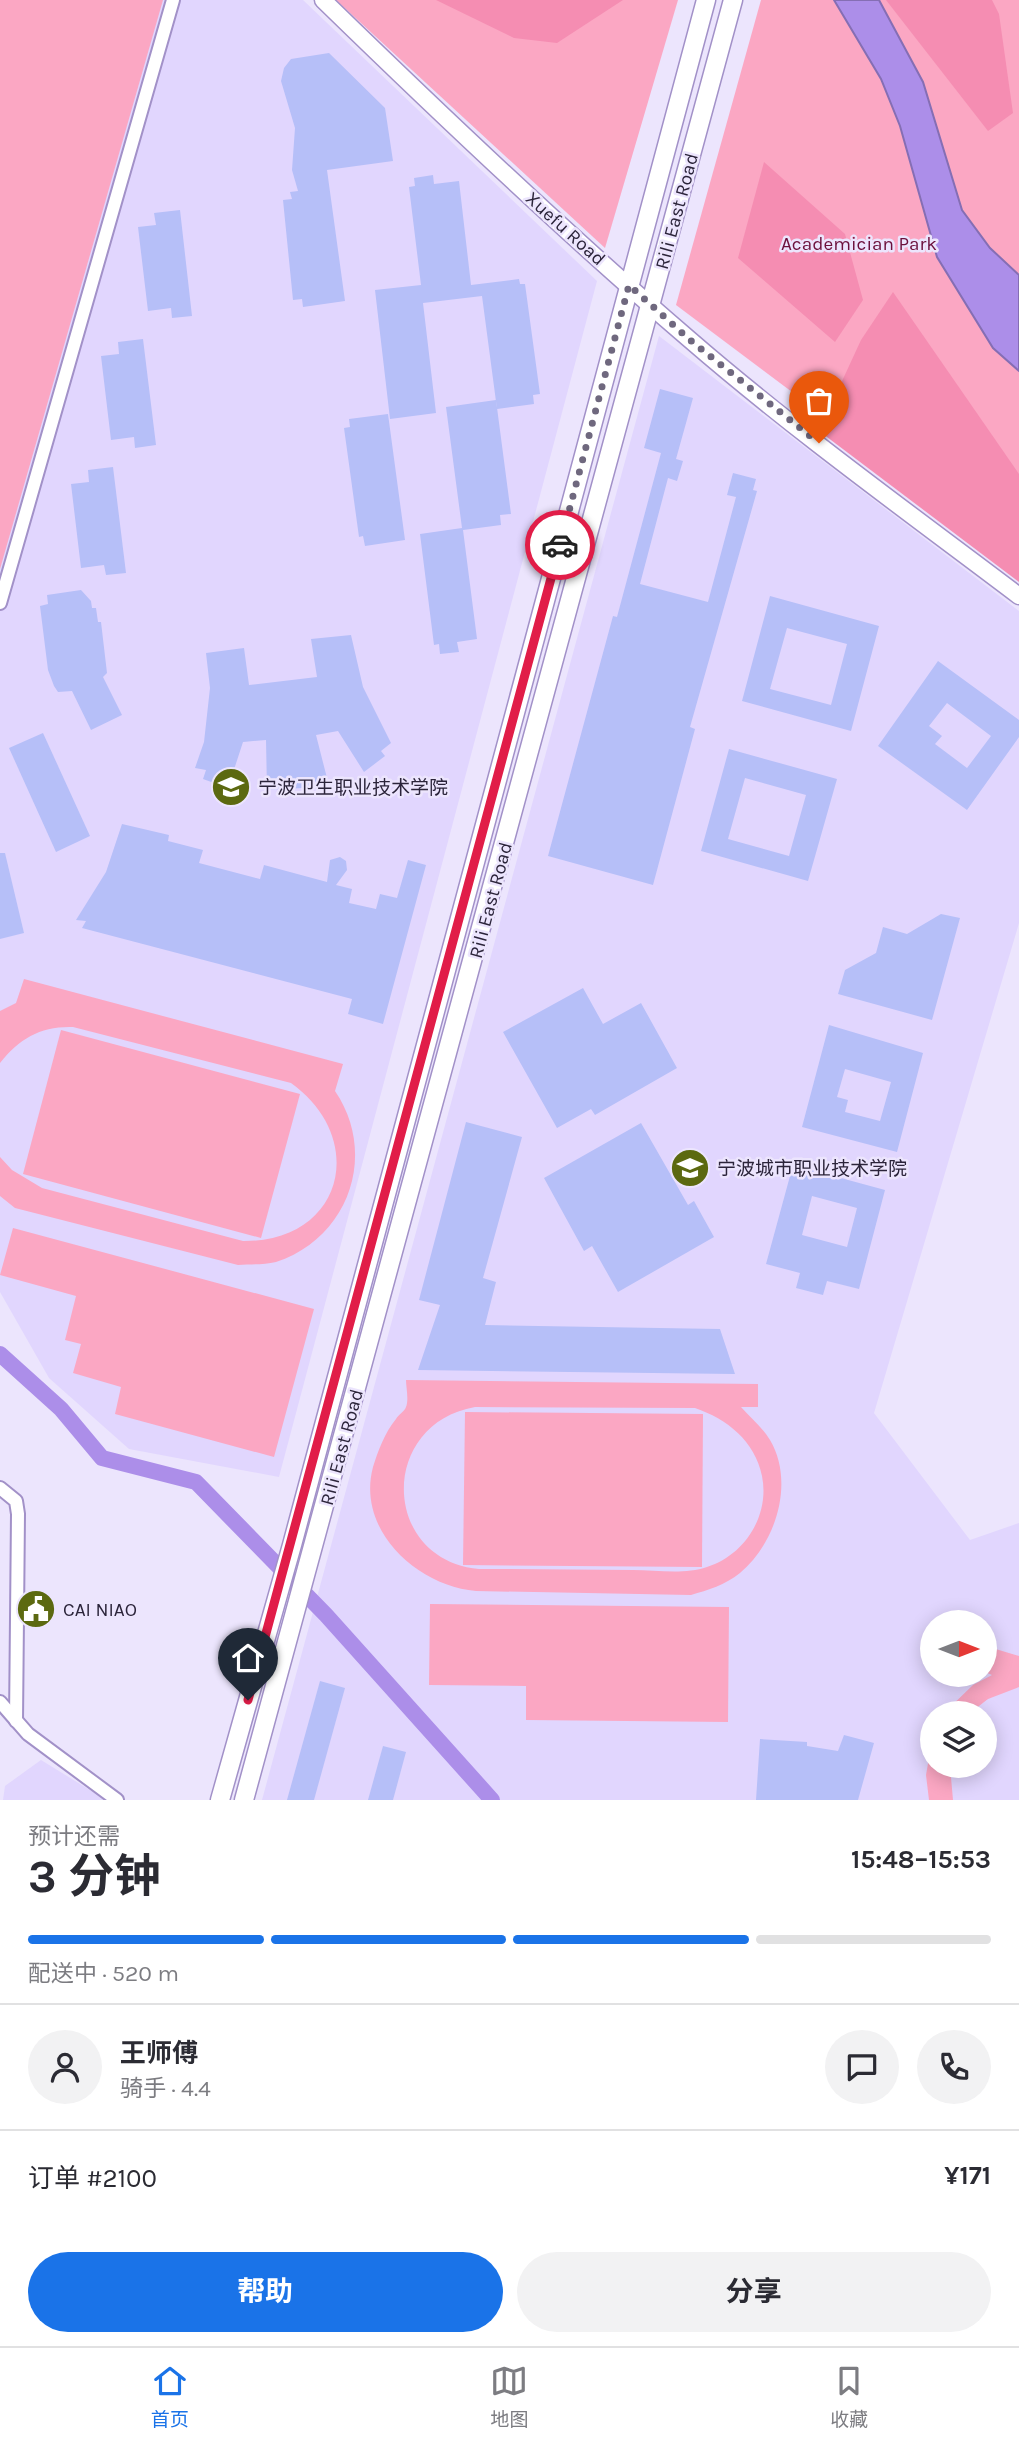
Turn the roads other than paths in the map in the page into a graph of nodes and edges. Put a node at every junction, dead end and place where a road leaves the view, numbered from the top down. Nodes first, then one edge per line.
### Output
1 (173, 0) edge
2 (323, 0) edge
3 (706, 0) edge
4 (733, 0) edge
5 (629, 285) junction
6 (651, 305) junction
7 (1019, 596) edge
8 (0, 603) edge
9 (0, 1488) edge
10 (0, 1702) edge
11 (16, 1721) junction
12 (117, 1800) edge
13 (220, 1800) edge
14 (244, 1800) edge

1 - 8 street
2 - 5 street, Xuefu Road
3 - 5 main road, Rili East Road
4 - 6 main road, Rili East Road
5 - 6 street, Xuefu Road
5 - 13 main road, Rili East Road
6 - 7 street, Xuefu Road
6 - 14 main road, Rili East Road
9 - 11 street
10 - 11 street
11 - 12 street

